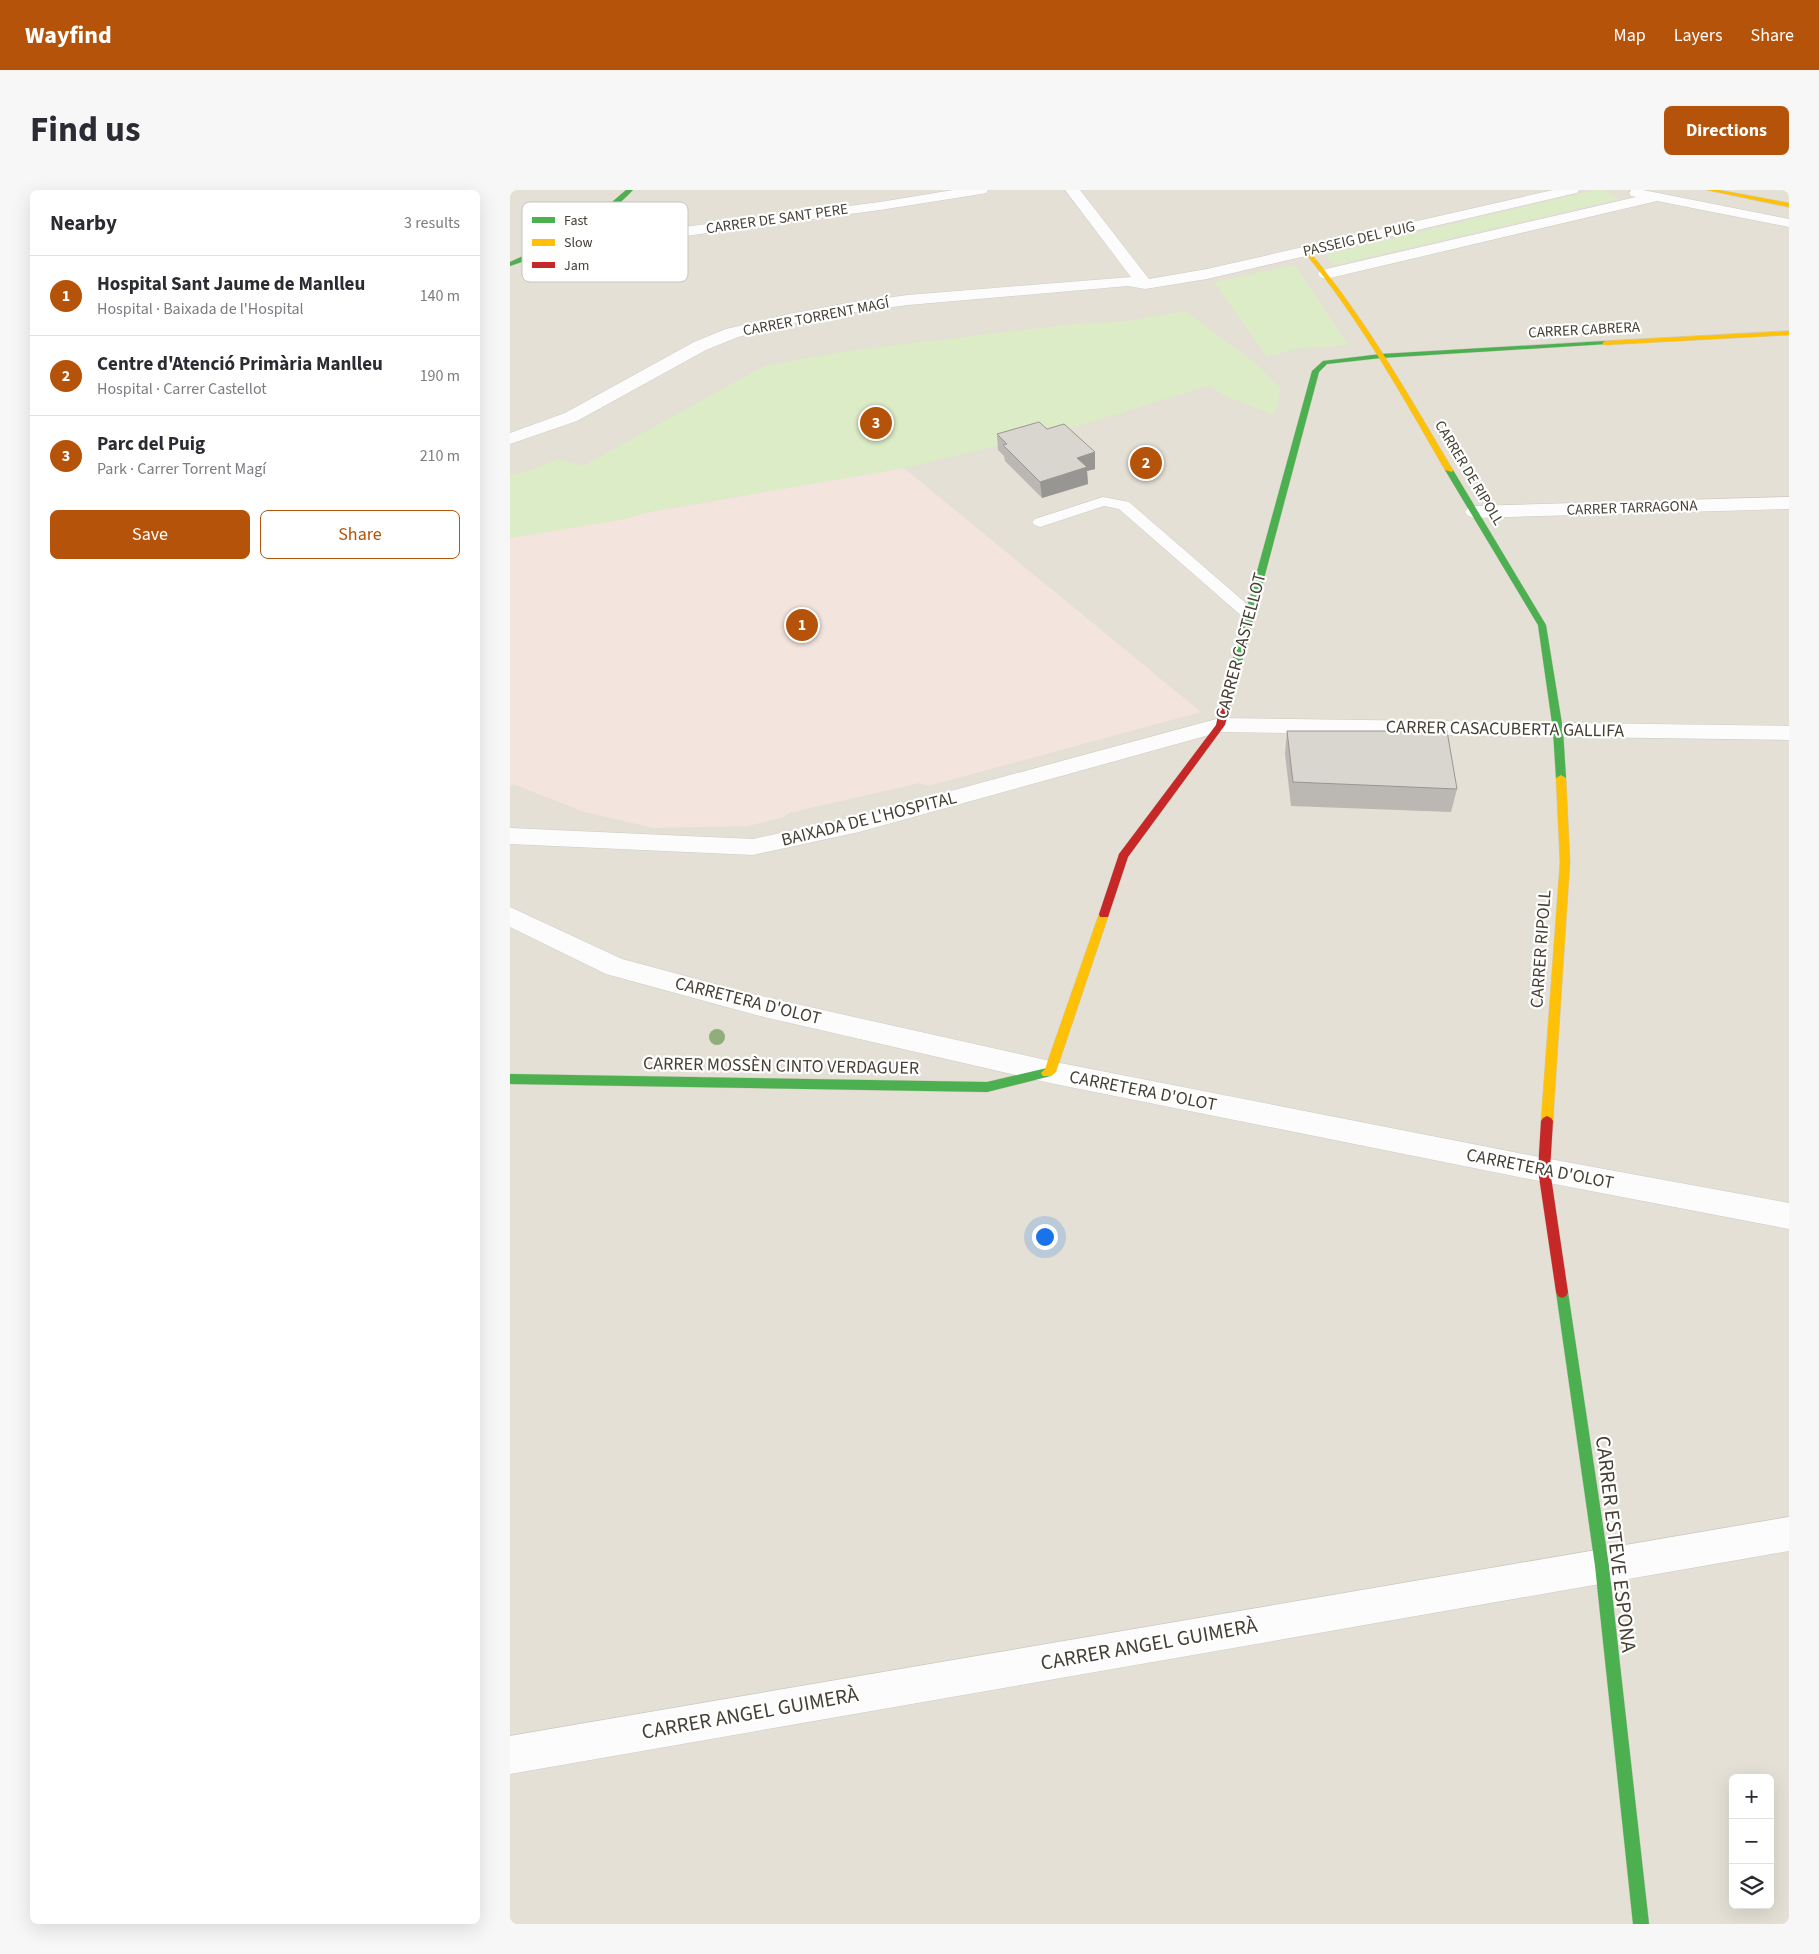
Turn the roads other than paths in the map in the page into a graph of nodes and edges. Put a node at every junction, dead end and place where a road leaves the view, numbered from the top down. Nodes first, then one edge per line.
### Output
1 (630, 190) edge
2 (981, 190) edge
3 (1072, 190) edge
4 (1572, 190) edge
5 (1625, 190) edge
6 (1710, 190) edge
7 (1756, 190) edge
8 (1789, 196) edge
9 (1653, 198) junction
10 (618, 202) edge
11 (1789, 205) edge
12 (1789, 223) edge
13 (688, 231) edge
14 (1307, 252) junction
15 (522, 259) edge
16 (510, 264) edge
17 (1326, 274) junction
18 (1145, 284) junction
19 (1789, 333) edge
20 (1381, 356) junction
21 (510, 439) edge
22 (1789, 503) edge
23 (1475, 512) junction
24 (1040, 522) dead end
25 (1250, 615) junction
26 (1220, 725) junction
27 (1558, 730) junction
28 (1789, 733) edge
29 (510, 836) edge
30 (510, 916) edge
31 (1050, 1072) junction
32 (510, 1079) edge
33 (1544, 1170) junction
34 (1789, 1216) edge
35 (1789, 1534) edge
36 (1602, 1566) junction
37 (510, 1755) edge
38 (1641, 1924) edge

1 - 10 street
2 - 13 street, CARRER DE SANT PERE
3 - 18 street
4 - 14 street, PASSEIG DEL PUIG
5 - 9 street
6 - 11 street
7 - 8 street
9 - 12 street
9 - 17 street, PASSEIG DEL PUIG
14 - 17 street, CARRER DE RIPOLL
14 - 18 street, PASSEIG DEL PUIG
15 - 16 street
17 - 20 street, CARRER DE RIPOLL
18 - 21 street, CARRER TORRENT MAGÍ
19 - 20 street, CARRER CABRERA
20 - 23 street, CARRER DE RIPOLL
20 - 25 street, CARRER CASTELLOT
22 - 23 street, CARRER TARRAGONA
23 - 27 street, CARRER DE RIPOLL
24 - 25 lane
25 - 26 street, CARRER CASTELLOT
26 - 27 street, CARRER CASACUBERTA GALLIFA
26 - 29 street, BAIXADA DE L'HOSPITAL
26 - 31 street, CARRER CASTELLOT
27 - 28 street, CARRER CASACUBERTA GALLIFA
27 - 33 street, CARRER RIPOLL
30 - 31 street, CARRETERA D'OLOT
31 - 32 street, CARRER MOSSÈN CINTO VERDAGUER
31 - 33 street, CARRETERA D'OLOT
33 - 34 street, CARRETERA D'OLOT
33 - 36 street, CARRER ESTEVE ESPONA
35 - 36 street, CARRER ANGEL GUIMERÀ
36 - 37 street, CARRER ANGEL GUIMERÀ
36 - 38 street, CARRER ESTEVE ESPONA

